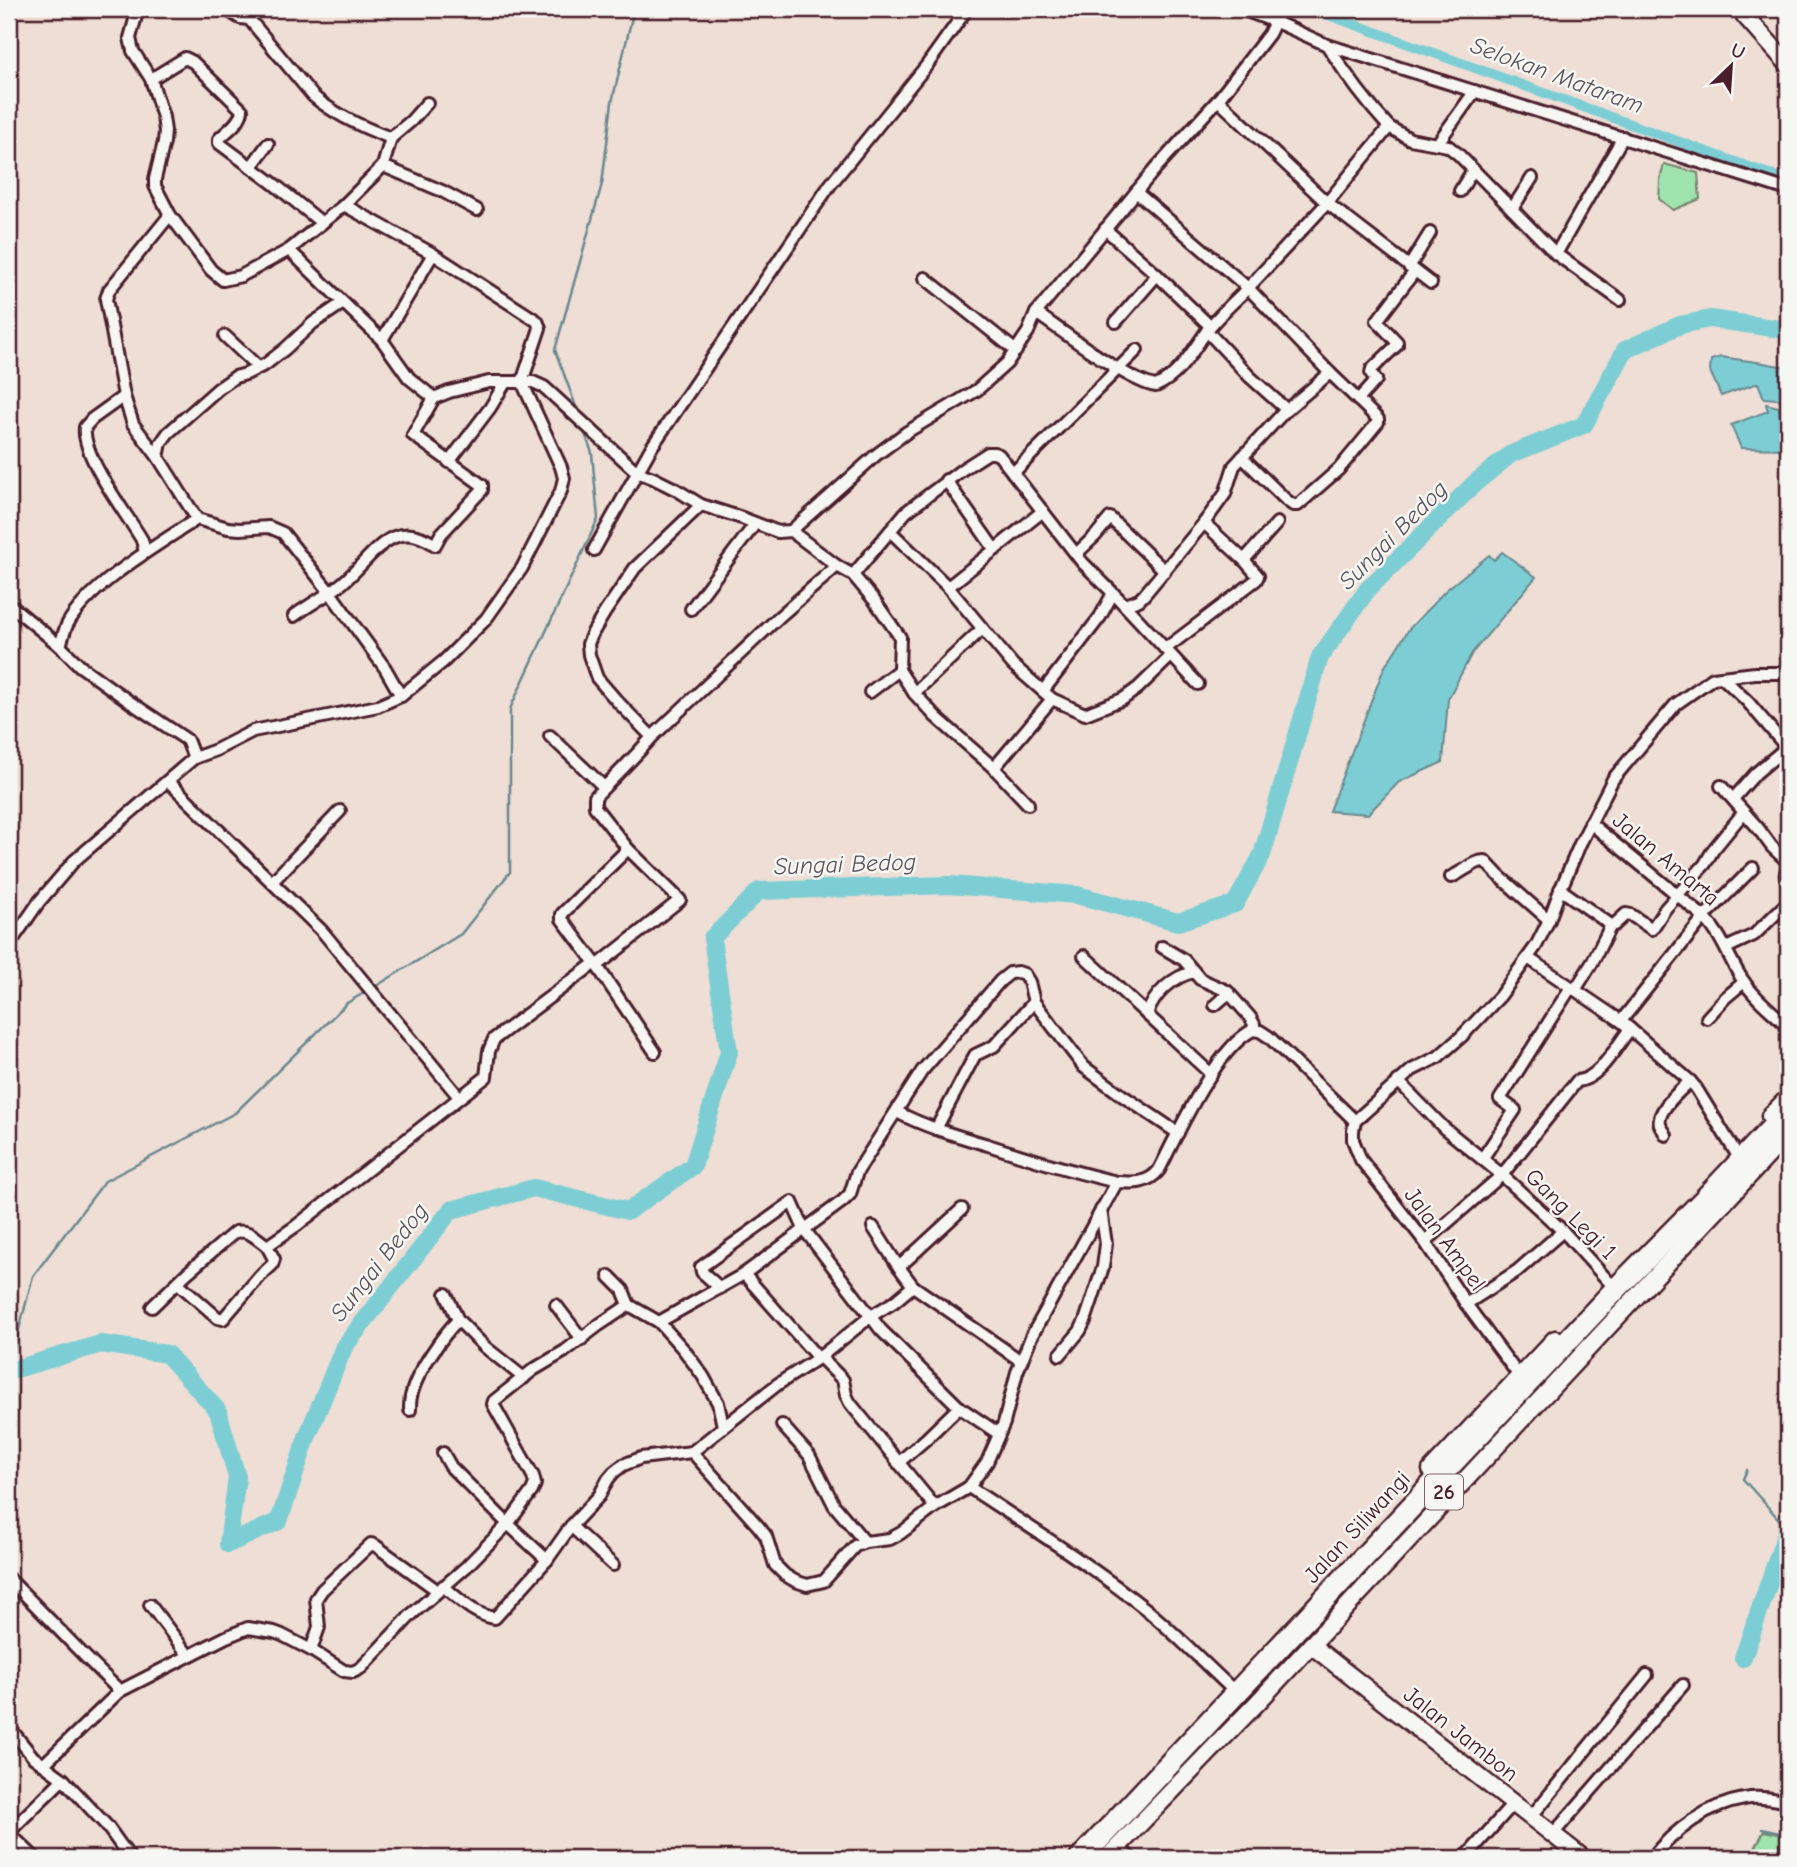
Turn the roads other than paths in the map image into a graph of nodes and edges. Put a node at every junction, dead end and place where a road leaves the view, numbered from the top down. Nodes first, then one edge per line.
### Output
1 (138, 9) edge
2 (226, 9) edge
3 (967, 9) edge
4 (1241, 9) edge
5 (1742, 9) edge
6 (1278, 16) edge
7 (1327, 45) junction
8 (1786, 58) edge
9 (151, 79) junction
10 (1475, 91) junction
11 (1218, 100) junction
12 (428, 103) dead end
13 (1389, 127) junction
14 (1623, 137) junction
15 (391, 138) junction
16 (268, 144) dead end
17 (1437, 144) junction
18 (251, 166) junction
19 (383, 166) junction
20 (1473, 170) junction
21 (1532, 178) dead end
22 (1788, 190) edge
23 (1460, 191) dead end
24 (1136, 192) junction
25 (1327, 203) junction
26 (344, 205) junction
27 (1512, 209) junction
28 (477, 210) dead end
29 (170, 215) junction
30 (321, 223) junction
31 (1105, 229) junction
32 (1430, 233) dead end
33 (289, 250) junction
34 (433, 254) junction
35 (1556, 254) junction
36 (1412, 269) junction
37 (1157, 275) junction
38 (925, 278) dead end
39 (1431, 283) dead end
40 (1248, 288) junction
41 (1620, 300) dead end
42 (343, 303) junction
43 (1036, 313) junction
44 (1116, 321) dead end
45 (1209, 329) junction
46 (225, 337) dead end
47 (382, 340) junction
48 (1137, 350) dead end
49 (1016, 352) junction
50 (258, 367) junction
51 (1118, 368) junction
52 (1330, 373) junction
53 (522, 382) junction
54 (505, 383) junction
55 (124, 396) junction
56 (434, 398) junction
57 (1357, 400) junction
58 (1287, 410) junction
59 (158, 457) junction
60 (1242, 457) junction
61 (449, 462) junction
62 (637, 472) junction
63 (1013, 473) junction
64 (946, 480) junction
65 (701, 505) junction
66 (1043, 511) junction
67 (197, 519) junction
68 (1204, 523) junction
69 (1277, 523) dead end
70 (755, 524) junction
71 (791, 531) junction
72 (890, 531) junction
73 (594, 550) dead end
74 (995, 550) junction
75 (145, 552) junction
76 (1076, 554) junction
77 (1244, 560) junction
78 (837, 566) junction
79 (1165, 570) junction
80 (853, 575) junction
81 (948, 587) junction
82 (329, 591) junction
83 (1113, 593) junction
84 (9, 604) edge
85 (1125, 605) junction
86 (691, 609) dead end
87 (294, 616) dead end
88 (982, 629) junction
89 (60, 646) junction
90 (1168, 652) junction
91 (900, 670) junction
92 (1788, 673) edge
93 (1722, 677) junction
94 (1198, 684) dead end
95 (399, 692) junction
96 (870, 692) dead end
97 (914, 693) junction
98 (1048, 695) junction
99 (550, 736) dead end
100 (652, 737) junction
101 (1788, 748) edge
102 (194, 758) junction
103 (994, 768) junction
104 (168, 781) junction
105 (1721, 786) dead end
106 (604, 787) junction
107 (1733, 799) junction
108 (1028, 804) dead end
109 (340, 811) dead end
110 (1744, 812) junction
111 (1590, 823) junction
112 (628, 849) junction
113 (1788, 864) edge
114 (1753, 868) dead end
115 (1451, 877) dead end
116 (272, 882) junction
117 (1788, 882) edge
118 (1560, 889) junction
119 (1677, 895) junction
120 (1788, 902) edge
121 (1704, 917) junction
122 (1549, 920) junction
123 (1611, 925) junction
124 (9, 945) edge
125 (1162, 947) dead end
126 (1726, 947) junction
127 (1084, 956) dead end
128 (1528, 958) junction
129 (596, 964) junction
130 (1194, 972) junction
131 (1744, 982) junction
132 (1573, 988) junction
133 (1228, 993) junction
134 (1034, 1002) junction
135 (1215, 1004) dead end
136 (1147, 1014) junction
137 (1707, 1018) dead end
138 (1625, 1025) junction
139 (1788, 1026) edge
140 (1254, 1030) junction
141 (655, 1052) dead end
142 (1212, 1074) junction
143 (1398, 1081) junction
144 (1690, 1081) junction
145 (460, 1097) junction
146 (1788, 1098) edge
147 (1788, 1111) edge
148 (897, 1112) junction
149 (1356, 1121) junction
150 (1788, 1124) edge
151 (936, 1129) junction
152 (1178, 1133) junction
153 (1788, 1134) edge
154 (1667, 1135) dead end
155 (1765, 1141) junction
156 (1736, 1153) junction
157 (1482, 1159) junction
158 (1502, 1175) junction
159 (1117, 1182) junction
160 (962, 1209) dead end
161 (1101, 1210) junction
162 (1688, 1224) junction
163 (873, 1227) dead end
164 (804, 1229) junction
165 (1563, 1231) junction
166 (1424, 1242) junction
167 (267, 1247) junction
168 (1665, 1261) junction
169 (899, 1267) junction
170 (744, 1274) junction
171 (609, 1276) dead end
172 (178, 1283) junction
173 (913, 1286) junction
174 (720, 1288) junction
175 (1609, 1288) junction
176 (446, 1294) dead end
177 (1466, 1304) junction
178 (556, 1305) dead end
179 (629, 1305) junction
180 (152, 1307) dead end
181 (870, 1316) junction
182 (1611, 1318) junction
183 (458, 1320) junction
184 (659, 1322) junction
185 (582, 1339) junction
186 (1060, 1355) dead end
187 (819, 1357) junction
188 (1021, 1362) junction
189 (1519, 1376) junction
190 (524, 1378) junction
191 (959, 1407) junction
192 (410, 1410) dead end
193 (782, 1425) dead end
194 (723, 1426) junction
195 (999, 1434) junction
196 (692, 1452) junction
197 (443, 1453) dead end
198 (898, 1462) junction
199 (969, 1487) junction
200 (935, 1507) junction
201 (508, 1524) junction
202 (571, 1526) junction
203 (865, 1542) junction
204 (547, 1560) junction
205 (613, 1565) dead end
206 (9, 1579) edge
207 (440, 1588) junction
208 (150, 1605) dead end
209 (1311, 1645) junction
210 (310, 1650) junction
211 (189, 1656) junction
212 (1647, 1675) dead end
213 (1683, 1685) dead end
214 (1230, 1687) junction
215 (120, 1691) junction
216 (9, 1727) edge
217 (1177, 1752) junction
218 (44, 1764) junction
219 (63, 1779) junction
220 (1788, 1802) edge
221 (1513, 1804) junction
222 (1531, 1817) junction
223 (9, 1833) edge
224 (1553, 1834) junction
225 (1112, 1852) edge
226 (35, 1858) edge
227 (130, 1858) edge
228 (1069, 1858) edge
229 (1081, 1858) edge
230 (1098, 1858) edge
231 (1131, 1858) edge
232 (1465, 1858) edge
233 (1583, 1858) edge
234 (1652, 1858) edge

1 - 9 street
2 - 15 street
3 - 62 street
4 - 6 street
5 - 8 street
6 - 7 street
6 - 11 street
7 - 10 street
7 - 13 street
9 - 18 street
9 - 29 street
10 - 14 street
10 - 17 street
11 - 24 street
11 - 25 street
12 - 15 street
13 - 17 street
13 - 25 street
14 - 22 street
14 - 35 street
15 - 19 street
16 - 18 street
17 - 20 street
18 - 30 street
19 - 26 street
19 - 28 street
20 - 23 street
20 - 27 street
21 - 27 street
24 - 31 street
24 - 40 street
25 - 36 street
25 - 40 street
26 - 30 street
26 - 34 street
27 - 35 street
29 - 33 street
29 - 55 street
30 - 33 street
31 - 37 street
31 - 43 street
32 - 36 street
33 - 42 street
34 - 47 street
34 - 53 street
35 - 41 street
36 - 39 street
36 - 57 street
37 - 44 street
37 - 45 street
38 - 49 street
40 - 45 street
40 - 52 street
42 - 47 street
42 - 50 street
43 - 49 street
43 - 51 street
45 - 51 street
45 - 58 street
46 - 50 street
47 - 56 street
48 - 51 street
49 - 71 street
50 - 59 street
51 - 63 street
52 - 57 street
52 - 58 street
53 - 54 street
53 - 62 street
53 - 95 street
54 - 56 street
54 - 61 street
55 - 59 street
55 - 75 street
56 - 61 street
57 - 60 street
58 - 60 street
59 - 67 street
60 - 68 street
61 - 82 street
62 - 65 street
62 - 73 street
63 - 64 street
63 - 66 street
64 - 72 street
64 - 74 street
65 - 70 street
65 - 100 street
66 - 74 street
66 - 76 street
67 - 75 street
67 - 82 street
68 - 77 street
68 - 79 street
69 - 77 street
70 - 71 street
70 - 86 street
71 - 78 street
72 - 80 street
72 - 81 street
74 - 81 street
75 - 89 street
76 - 79 street
76 - 83 street
77 - 90 street
78 - 80 street
78 - 100 street
79 - 85 street
80 - 91 street
81 - 88 street
82 - 87 street
82 - 95 street
83 - 85 street
83 - 98 street
84 - 89 street
85 - 90 street
88 - 97 street
88 - 98 street
89 - 102 street
90 - 94 street
90 - 98 street
91 - 96 street
91 - 97 street
92 - 93 street
93 - 101 street
93 - 111 street
95 - 102 street
97 - 103 street
98 - 103 street
99 - 106 street
100 - 106 street
101 - 107 street
102 - 104 street
103 - 108 street
104 - 116 street
104 - 124 street
105 - 107 street
106 - 112 street
107 - 110 street
109 - 116 street
110 - 113 street
110 - 119 street
111 - 118 street
111 - 119 street, Jalan Amarta
112 - 129 street
112 - 129 street
113 - 117 street
114 - 121 street
115 - 122 street
116 - 145 street
118 - 122 street
118 - 123 street
119 - 121 street, Jalan Amarta
119 - 123 street
120 - 126 street
121 - 126 street, Jalan Amarta
121 - 138 street
122 - 128 street
123 - 132 street
125 - 130 street
126 - 131 street, Jalan Amarta
127 - 136 street
128 - 132 street
128 - 143 street
129 - 141 street
129 - 145 street
130 - 133 street
130 - 136 street
131 - 137 street
131 - 139 street, Jalan Amarta
132 - 138 street
132 - 157 street
133 - 135 street
133 - 140 street
134 - 148 street
134 - 151 street
134 - 152 street
136 - 142 street
138 - 144 street
138 - 158 street
140 - 142 street
140 - 149 street
142 - 152 street
143 - 149 street
143 - 157 street, Gang Legi 1
144 - 154 street
144 - 156 street
145 - 167 street
146 - 155 street
147 - 155 highway, Jalan Siliwangi / 26
148 - 151 street
148 - 164 street
149 - 166 street, Jalan Ampel
150 - 155 highway, Jalan Siliwangi / 26
151 - 159 street
152 - 159 street
153 - 155 street
155 - 156 street
155 - 162 highway, Jalan Siliwangi / 26
155 - 168 street
156 - 175 street
157 - 158 street, Gang Legi 1
158 - 165 street, Gang Legi 1
158 - 166 street
159 - 161 street
160 - 169 street
161 - 186 street
161 - 188 street
162 - 168 highway, Jalan Siliwangi / 26
162 - 175 highway, Jalan Siliwangi / 26
163 - 169 street
164 - 170 street
164 - 174 street
164 - 181 street
165 - 175 street, Gang Legi 1
165 - 177 street
166 - 177 street, Jalan Ampel
167 - 172 street
167 - 172 street
168 - 182 highway, Jalan Siliwangi / 26
169 - 173 street
170 - 174 street
170 - 187 street
171 - 179 street
172 - 180 street
173 - 181 street
173 - 188 street
174 - 184 street
175 - 189 street
175 - 217 highway, Jalan Siliwangi / 26
176 - 183 street
177 - 189 street, Jalan Ampel
178 - 185 street
179 - 184 street
179 - 185 street
181 - 187 street
181 - 191 street
182 - 209 street
182 - 230 highway, Jalan Siliwangi / 26
183 - 190 street
183 - 192 street
184 - 194 street
185 - 190 street
187 - 194 street
187 - 198 street
188 - 195 street
189 - 214 street
190 - 201 street
191 - 195 street
191 - 198 street
193 - 203 street
194 - 196 street
195 - 199 street
196 - 202 street
196 - 203 street
197 - 201 street
198 - 200 street
199 - 200 street
199 - 214 street
200 - 203 street
201 - 204 street
201 - 207 street
202 - 204 street
202 - 205 street
204 - 207 street
206 - 215 street
207 - 210 street
207 - 210 street
208 - 211 street
209 - 221 street, Jalan Jambon
209 - 225 street
210 - 211 street
211 - 215 street
212 - 222 street
213 - 224 street
214 - 217 street
215 - 218 street
216 - 218 street
217 - 228 street
217 - 229 highway, Jalan Siliwangi / 26
218 - 219 street
219 - 223 street
219 - 227 street
220 - 234 street
221 - 222 street, Jalan Jambon
221 - 232 street
222 - 224 street, Jalan Jambon
223 - 226 street
224 - 233 street, Jalan Jambon
225 - 231 street

